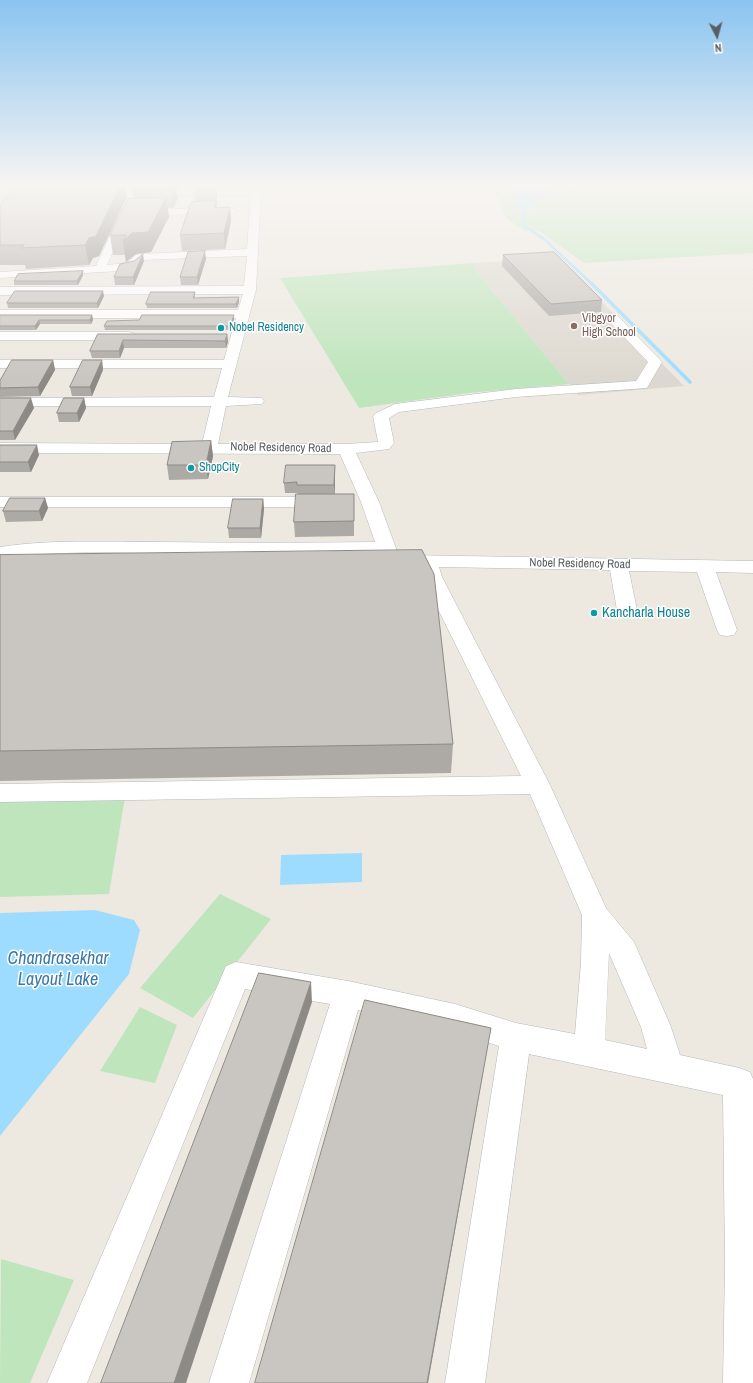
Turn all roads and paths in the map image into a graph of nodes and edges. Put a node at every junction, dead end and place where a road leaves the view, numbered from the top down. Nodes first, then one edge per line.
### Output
1 (110, 249) edge
2 (252, 249) edge
3 (252, 252) junction
4 (100, 269) junction
5 (0, 275) edge
6 (250, 290) junction
7 (0, 291) edge
8 (0, 314) edge
9 (244, 314) junction
10 (612, 316) dead end
11 (0, 336) edge
12 (142, 336) edge
13 (222, 336) edge
14 (237, 336) junction
15 (0, 364) edge
16 (230, 364) junction
17 (220, 401) junction
18 (257, 401) dead end
19 (0, 402) edge
20 (0, 448) edge
21 (209, 448) junction
22 (346, 449) junction
23 (0, 502) edge
24 (354, 502) junction
25 (0, 553) edge
26 (390, 553) junction
27 (433, 562) junction
28 (618, 565) junction
29 (0, 566) edge
30 (704, 566) junction
31 (753, 567) edge
32 (627, 610) dead end
33 (727, 630) dead end
34 (538, 785) junction
35 (0, 793) edge
36 (596, 915) junction
37 (348, 994) junction
38 (516, 1037) junction
39 (589, 1052) junction
40 (668, 1068) junction
41 (67, 1383) edge
42 (229, 1383) edge
43 (465, 1383) edge
44 (743, 1383) edge

1 - 4 street
2 - 3 street
3 - 4 street
3 - 6 street
4 - 5 street
6 - 7 street
6 - 9 street
8 - 9 street
9 - 14 street
10 - 22 street
11 - 12 street
13 - 14 street
14 - 16 street
15 - 16 street
16 - 17 street
17 - 18 street
17 - 19 street
17 - 21 street
20 - 21 street, Nobel Residency Road
21 - 22 street, Nobel Residency Road
22 - 24 street, Nobel Residency Road
23 - 24 street
24 - 26 street, Nobel Residency Road
25 - 26 street
26 - 27 street, Nobel Residency Road
26 - 29 street
27 - 28 street, Nobel Residency Road
27 - 34 street
28 - 30 street, Nobel Residency Road
28 - 32 street
30 - 31 street, Nobel Residency Road
30 - 33 street
34 - 35 street
34 - 36 street
36 - 39 street
36 - 40 street
37 - 38 street
37 - 41 street
37 - 42 street
38 - 39 street
38 - 43 street
39 - 40 street
40 - 44 street

